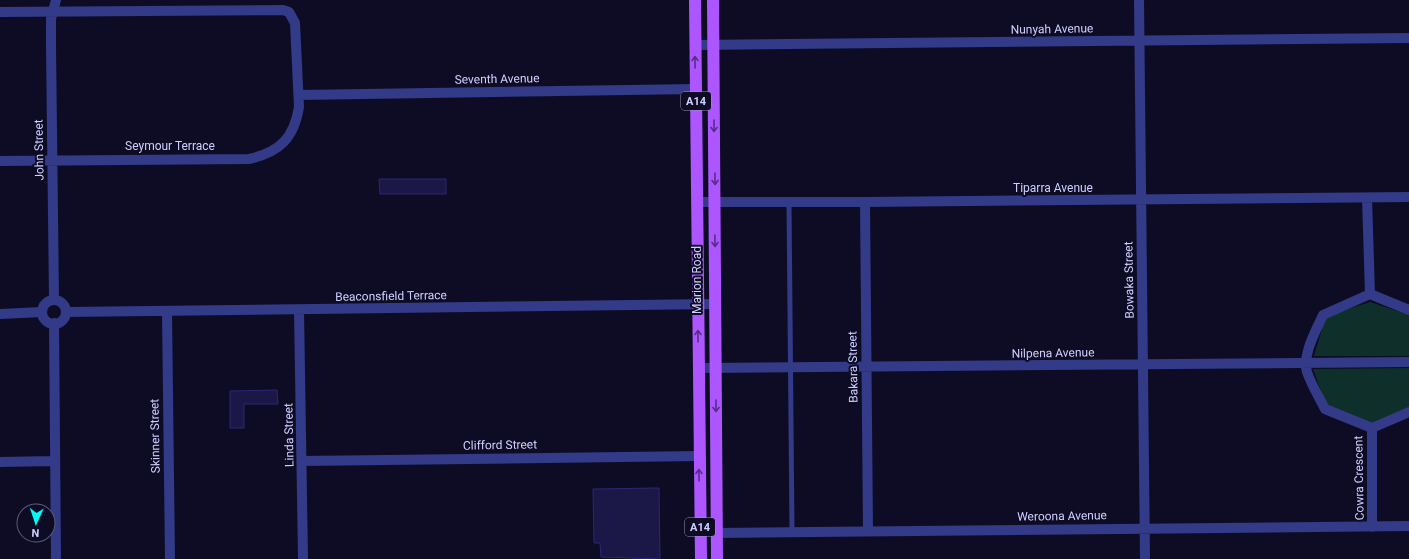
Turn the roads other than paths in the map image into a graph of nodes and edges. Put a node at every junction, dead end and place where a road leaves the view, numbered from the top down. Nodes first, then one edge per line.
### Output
1 (56, 0) edge
2 (695, 0) edge
3 (713, 0) edge
4 (1139, 0) edge
5 (0, 12) edge
6 (53, 12) junction
7 (1409, 38) edge
8 (1140, 41) junction
9 (695, 45) junction
10 (714, 45) junction
11 (696, 89) junction
12 (299, 95) junction
13 (52, 160) junction
14 (0, 161) edge
15 (1409, 197) edge
16 (1368, 198) junction
17 (1141, 200) junction
18 (696, 202) junction
19 (715, 202) junction
20 (789, 202) junction
21 (865, 202) junction
22 (1370, 294) junction
23 (54, 300) junction
24 (697, 304) junction
25 (716, 304) junction
26 (299, 310) junction
27 (1409, 310) edge
28 (42, 312) junction
29 (66, 312) junction
30 (167, 312) junction
31 (0, 314) edge
32 (54, 323) junction
33 (1409, 362) edge
34 (1306, 363) junction
35 (1143, 364) junction
36 (716, 367) junction
37 (790, 367) junction
38 (698, 368) junction
39 (866, 368) junction
40 (1409, 412) edge
41 (1372, 428) junction
42 (699, 456) junction
43 (54, 461) junction
44 (302, 461) junction
45 (0, 462) edge
46 (716, 473) junction
47 (1409, 526) edge
48 (1372, 527) junction
49 (1145, 529) junction
50 (868, 531) junction
51 (792, 532) junction
52 (716, 533) junction
53 (56, 559) edge
54 (170, 559) edge
55 (302, 559) edge
56 (701, 559) edge
57 (717, 559) edge
58 (1145, 559) edge

1 - 6 street, John Street
2 - 9 main road, Marion Road / A14
3 - 10 main road, Marion Road / A14
4 - 8 street, Bowaka Street
5 - 6 street
6 - 12 street, Seymour Terrace
6 - 13 street, John Street
7 - 8 street, Nunyah Avenue
8 - 10 street, Nunyah Avenue
8 - 17 street, Bowaka Street
9 - 10 street, Nunyah Avenue
11 -> 9 main road, Marion Road / A14
10 -> 19 main road, Marion Road / A14
11 - 12 street, Seventh Avenue
11 - 18 main road, Marion Road / A14
12 - 13 street, Seymour Terrace
13 - 14 street, Seymour Terrace
13 - 23 street, John Street
15 - 16 street, Tiparra Avenue
16 - 17 street, Tiparra Avenue
16 - 22 street
17 - 21 street, Tiparra Avenue
17 - 35 street, Bowaka Street
18 - 19 street, Tiparra Avenue
18 - 24 main road, Marion Road / A14
19 - 20 street, Tiparra Avenue
19 -> 25 main road, Marion Road / A14
20 - 21 street, Tiparra Avenue
20 - 37 lane
21 - 39 street, Bakara Street
22 - 27 street
22 - 34 street
23 - 28 street
23 - 29 street
24 - 25 street, Beaconsfield Terrace
24 - 26 street, Beaconsfield Terrace
38 -> 24 main road, Marion Road / A14
25 - 36 main road, Marion Road / A14
26 - 30 street, Beaconsfield Terrace
26 - 44 street, Linda Street
28 - 31 street
28 - 32 street
29 - 30 street, Beaconsfield Terrace
29 - 32 street
30 - 54 street, Skinner Street
32 - 43 street
33 - 34 street, Nilpena Avenue
34 - 35 street, Nilpena Avenue
34 - 41 street, Cowra Crescent
35 - 39 street, Nilpena Avenue
35 - 49 street, Bowaka Street
36 - 37 street, Nilpena Avenue
36 - 38 street, Nilpena Avenue
36 -> 46 main road, Marion Road / A14
37 - 39 street, Nilpena Avenue
37 - 51 lane
38 - 42 main road, Marion Road / A14
39 - 50 street, Bakara Street
40 - 41 street, Cowra Crescent
41 - 48 street, Cowra Crescent
42 - 44 street, Clifford Street
42 - 46 main road
56 -> 42 main road, Marion Road / A14
43 - 45 street
43 - 53 street
44 - 55 street, Linda Street
46 - 52 main road, Marion Road / A14
47 - 48 street, Weroona Avenue
48 - 49 street, Weroona Avenue
49 - 50 street, Weroona Avenue
49 - 58 street, Bowaka Street
50 - 51 street, Weroona Avenue
51 - 52 street, Weroona Avenue
52 - 57 main road, Marion Road / A14

